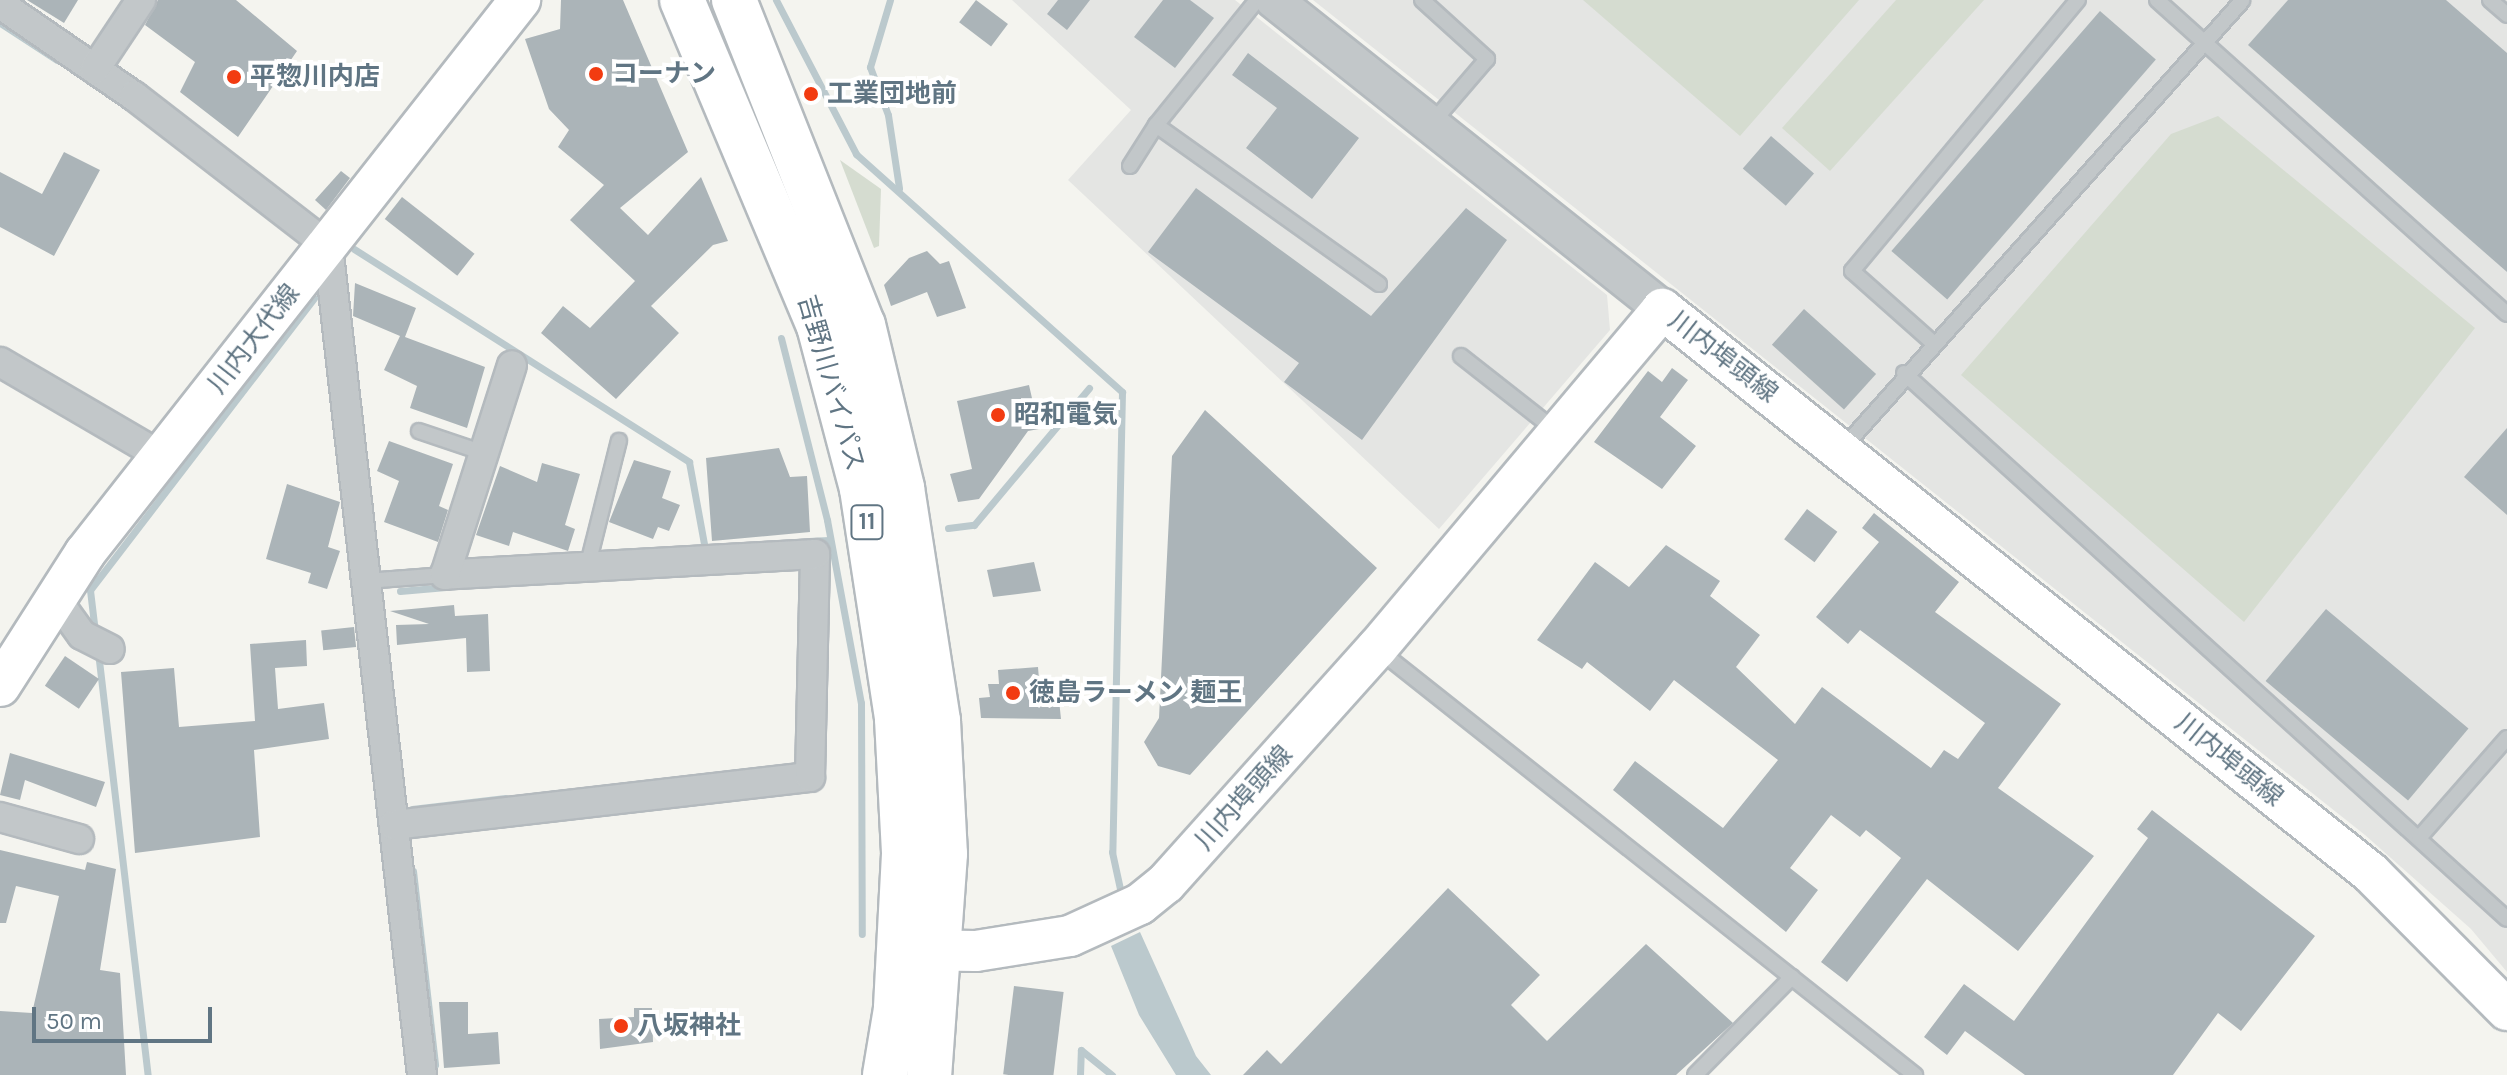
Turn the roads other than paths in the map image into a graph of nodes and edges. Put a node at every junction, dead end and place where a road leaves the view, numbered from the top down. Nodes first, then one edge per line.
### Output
1 (141, 0) edge
2 (520, 0) edge
3 (682, 0) edge
4 (734, 0) edge
5 (1257, 0) edge
6 (1274, 0) edge
7 (1422, 0) edge
8 (2078, 0) edge
9 (2157, 0) edge
10 (2490, 0) edge
11 (2242, 1) edge
12 (20, 8) edge
13 (2507, 15) edge
14 (2203, 42) junction
15 (95, 69) junction
16 (1430, 124) junction
17 (1156, 125) junction
18 (1130, 166) dead end
19 (328, 246) junction
20 (1379, 284) dead end
21 (1662, 309) junction
22 (2507, 314) edge
23 (1932, 342) junction
24 (1461, 356) dead end
25 (0, 362) edge
26 (512, 365) dead end
27 (1904, 373) junction
28 (419, 431) dead end
29 (1558, 433) junction
30 (619, 441) dead end
31 (1841, 449) junction
32 (484, 453) junction
33 (161, 456) junction
34 (588, 564) junction
35 (445, 575) junction
36 (366, 581) junction
37 (56, 599) junction
38 (1377, 648) junction
39 (110, 649) dead end
40 (0, 686) edge
41 (2507, 738) edge
42 (0, 817) edge
43 (394, 825) junction
44 (2419, 838) junction
45 (79, 839) dead end
46 (2507, 919) edge
47 (899, 949) junction
48 (942, 952) junction
49 (1792, 977) junction
50 (2507, 1010) edge
51 (422, 1075) edge
52 (885, 1075) edge
53 (929, 1075) edge
54 (1695, 1075) edge
55 (1915, 1075) edge

1 - 15 street
2 - 19 main road, 川内大代線
3 - 47 highway, 吉野川バイパス / 11
4 - 48 highway, 吉野川バイパス / 11
5 - 17 lane
6 - 16 street
7 - 16 lane
8 - 23 lane
9 - 14 lane
10 - 13 lane
11 - 14 lane
12 - 15 street
14 - 22 lane
14 - 23 lane
15 - 19 street
16 - 21 street
17 - 18 lane
17 - 20 lane
19 - 33 main road, 川内大代線
19 - 36 street
21 - 29 main road, 川内埠頭線
21 - 31 main road, 川内埠頭線
23 - 27 lane
24 - 29 lane
25 - 33 street
26 - 32 street
27 - 31 lane
27 - 44 lane
28 - 32 lane
29 - 38 main road, 川内埠頭線
30 - 34 lane
31 - 50 main road, 川内埠頭線
32 - 35 street
33 - 37 main road, 川内大代線
34 - 35 street
34 - 43 street
35 - 36 lane
36 - 43 street
37 - 39 street
37 - 40 main road, 川内大代線
38 - 48 main road, 川内埠頭線
38 - 49 lane
41 - 44 lane
42 - 45 street
43 - 51 street
44 - 46 lane
47 - 48 main road, 川内埠頭線
47 - 52 highway, 吉野川バイパス / 11
48 - 53 highway, 吉野川バイパス / 11
49 - 54 lane
49 - 55 lane

